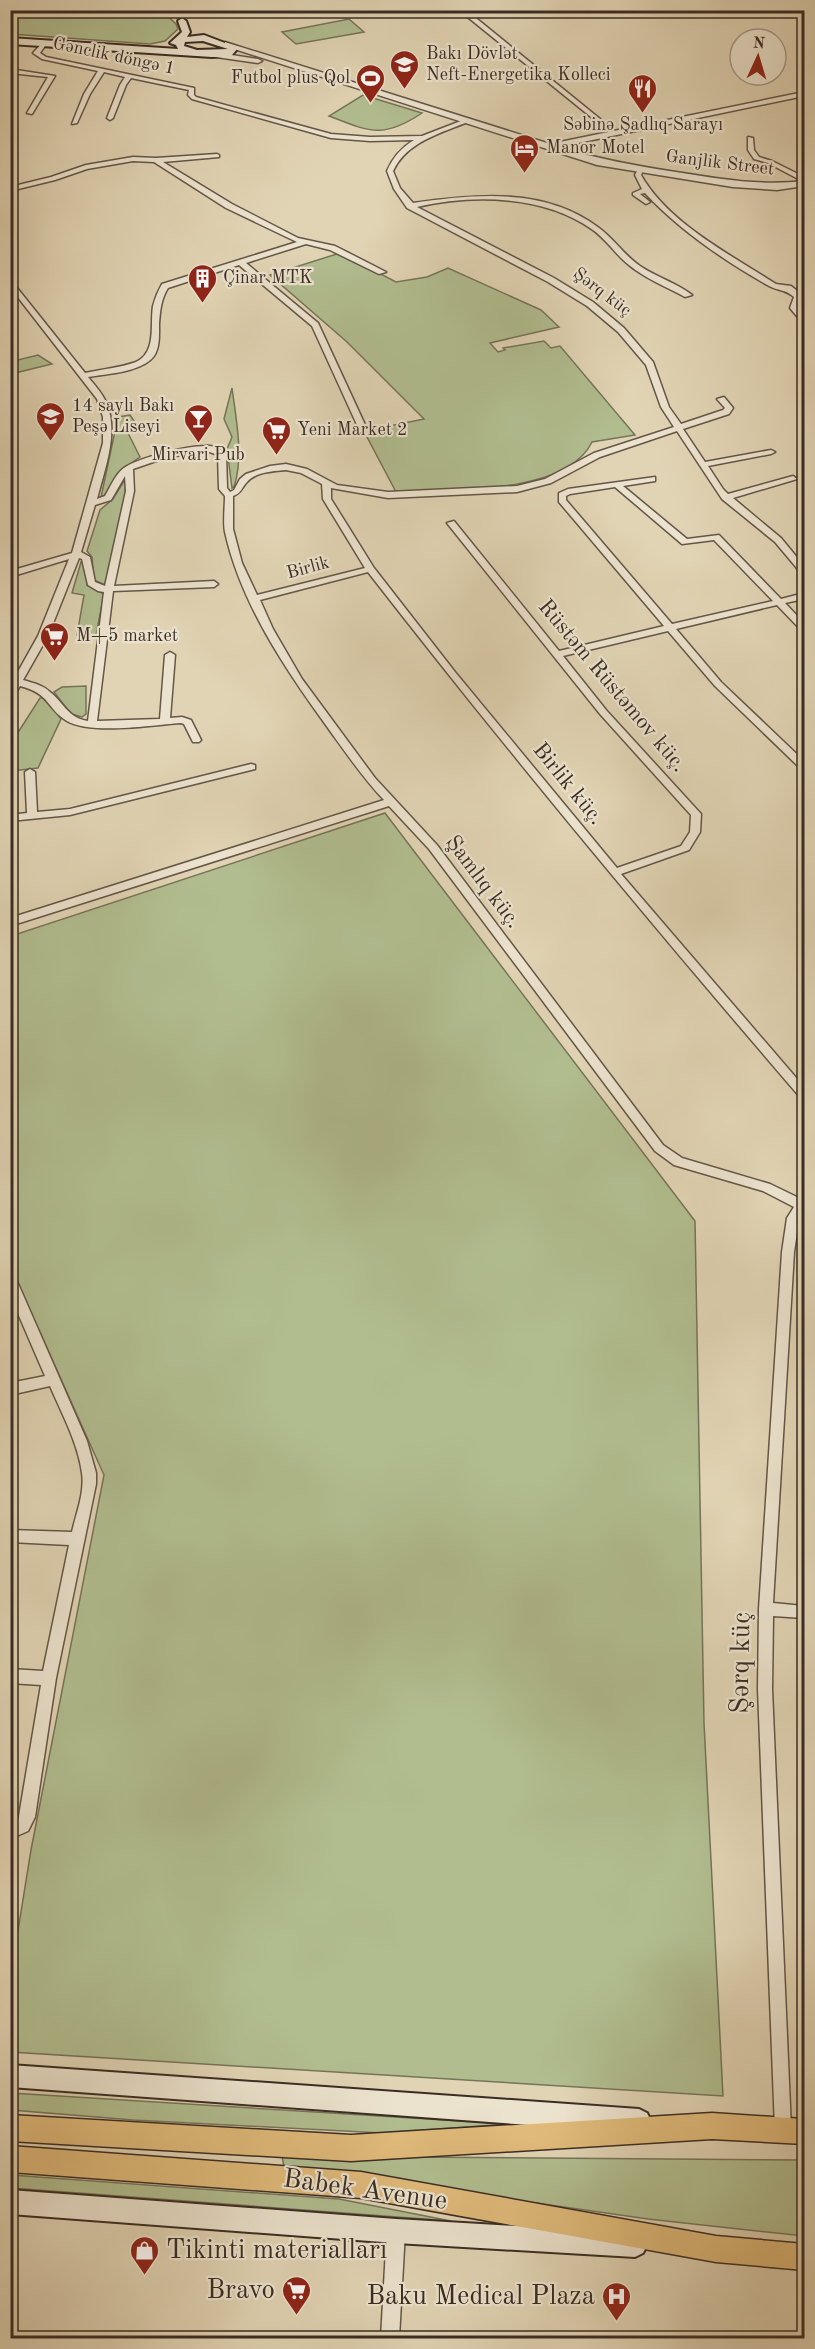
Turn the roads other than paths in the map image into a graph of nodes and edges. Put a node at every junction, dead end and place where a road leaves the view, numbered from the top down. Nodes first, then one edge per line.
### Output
1 (202, 10) edge
2 (462, 10) edge
3 (177, 16) edge
4 (212, 39) junction
5 (181, 40) junction
6 (10, 41) edge
7 (228, 44) junction
8 (120, 48) junction
9 (40, 49) junction
10 (194, 52) junction
11 (212, 54) junction
12 (103, 69) junction
13 (10, 71) edge
14 (21, 71) junction
15 (323, 74) junction
16 (130, 75) junction
17 (151, 81) junction
18 (145, 88) dead end
19 (804, 94) edge
20 (30, 113) dead end
21 (110, 118) dead end
22 (468, 120) junction
23 (74, 123) dead end
24 (614, 133) junction
25 (426, 138) junction
26 (750, 138) dead end
27 (551, 147) junction
28 (217, 156) dead end
29 (156, 160) junction
30 (640, 170) junction
31 (804, 182) edge
32 (10, 189) edge
33 (646, 190) junction
34 (646, 202) dead end
35 (410, 206) junction
36 (303, 243) junction
37 (242, 264) junction
38 (382, 272) dead end
39 (10, 281) edge
40 (688, 295) dead end
41 (804, 319) edge
42 (85, 375) junction
43 (721, 399) dead end
44 (678, 426) junction
45 (362, 427) dead end
46 (771, 452) dead end
47 (702, 465) junction
48 (129, 468) junction
49 (652, 479) dead end
50 (793, 479) dead end
51 (326, 483) junction
52 (616, 484) junction
53 (229, 495) junction
54 (725, 497) junction
55 (92, 503) junction
56 (451, 523) dead end
57 (77, 554) junction
58 (370, 569) junction
59 (804, 571) edge
60 (10, 574) edge
61 (214, 584) dead end
62 (109, 590) junction
63 (804, 596) edge
64 (254, 599) junction
65 (779, 602) junction
66 (804, 628) edge
67 (671, 629) junction
68 (559, 654) junction
69 (170, 655) dead end
70 (18, 682) junction
71 (10, 694) edge
72 (165, 720) junction
73 (92, 724) junction
74 (196, 740) dead end
75 (804, 766) edge
76 (251, 767) dead end
77 (30, 772) dead end
78 (390, 802) junction
79 (32, 817) junction
80 (10, 818) edge
81 (615, 873) junction
82 (10, 922) edge
83 (804, 1094) edge
84 (803, 1204) edge
85 (10, 1279) edge
86 (54, 1380) junction
87 (10, 1389) edge
88 (10, 1536) edge
89 (78, 1539) junction
90 (766, 1609) junction
91 (804, 1612) edge
92 (10, 1676) edge
93 (49, 1678) junction
94 (10, 1833) edge
95 (10, 2076) edge
96 (712, 2126) junction
97 (10, 2128) edge
98 (799, 2131) edge
99 (10, 2159) edge
100 (10, 2202) edge
101 (396, 2231) junction
102 (716, 2249) junction
103 (802, 2257) edge
104 (390, 2338) edge

1 - 3 street
2 - 24 street
3 - 4 main road
3 - 5 main road
4 - 5 main road
4 - 7 main road
5 - 8 main road
5 - 10 main road
6 - 9 main road
7 - 11 main road
7 - 15 street
8 - 9 main road
8 - 10 main road
9 - 12 street, Gənclik döngə 1
9 - 14 street
10 - 11 main road
11 - 15 street
12 - 16 street, Gənclik döngə 1
12 - 23 street
13 - 14 street
14 - 20 street
15 - 22 street, Ganjlik Street
16 - 17 street, Gənclik döngə 1
16 - 21 street
17 - 18 street
17 - 25 street, Gənclik döngə 1
19 - 24 street
22 - 25 street, Şərq küç
22 - 27 street, Ganjlik Street
24 - 27 street
25 - 35 street, Şərq küç
26 - 31 street
27 - 30 street, Ganjlik Street
28 - 29 street
29 - 32 street
29 - 36 street
30 - 31 street, Ganjlik Street
30 - 33 street
33 - 34 street
33 - 41 street
35 - 40 street
35 - 44 street, Şərq küç
36 - 37 street
36 - 38 street
37 - 42 street
37 - 45 street
39 - 42 street
42 - 55 street
43 - 44 street
44 - 47 street, Şərq küç
44 - 51 street
46 - 47 street
47 - 54 street, Şərq küç
48 - 53 street, Şamlıq küç.
48 - 55 street
48 - 62 street
49 - 52 street
50 - 54 street
51 - 53 street
51 - 58 street, Birlik küç.
52 - 65 street
52 - 67 street
53 - 64 street, Şamlıq küç.
54 - 59 street, Şərq küç
55 - 57 street
56 - 68 street, Rüstəm Rüstəmov küç.
57 - 60 street
57 - 62 street
57 - 70 street
58 - 64 street, Birlik
58 - 81 street, Birlik küç.
61 - 62 street
62 - 73 street
63 - 65 street
64 - 78 street, Şamlıq küç.
65 - 66 street
65 - 67 street
67 - 68 street
67 - 75 street
68 - 81 street, Rüstəm Rüstəmov küç.
69 - 72 street
70 - 71 street
70 - 73 street
72 - 73 street
72 - 74 street
76 - 79 street
77 - 79 street
78 - 82 street
78 - 84 street, Şamlıq küç.
79 - 80 street
81 - 83 street, Birlik küç.
84 - 90 street, Şərq küç
85 - 86 street
86 - 87 street
86 - 89 street
88 - 89 street
89 - 93 street
90 - 91 street
90 - 98 street, Şərq küç
92 - 93 street
93 - 94 street
95 - 96 main road, Babek Avenue
96 - 97 main road, Babek Avenue
96 - 98 main road, Babek Avenue
99 - 102 main road, Babek Avenue
100 - 101 main road, Babek Avenue
101 - 102 main road, Babek Avenue
101 - 104 street
102 - 103 main road, Babek Avenue

